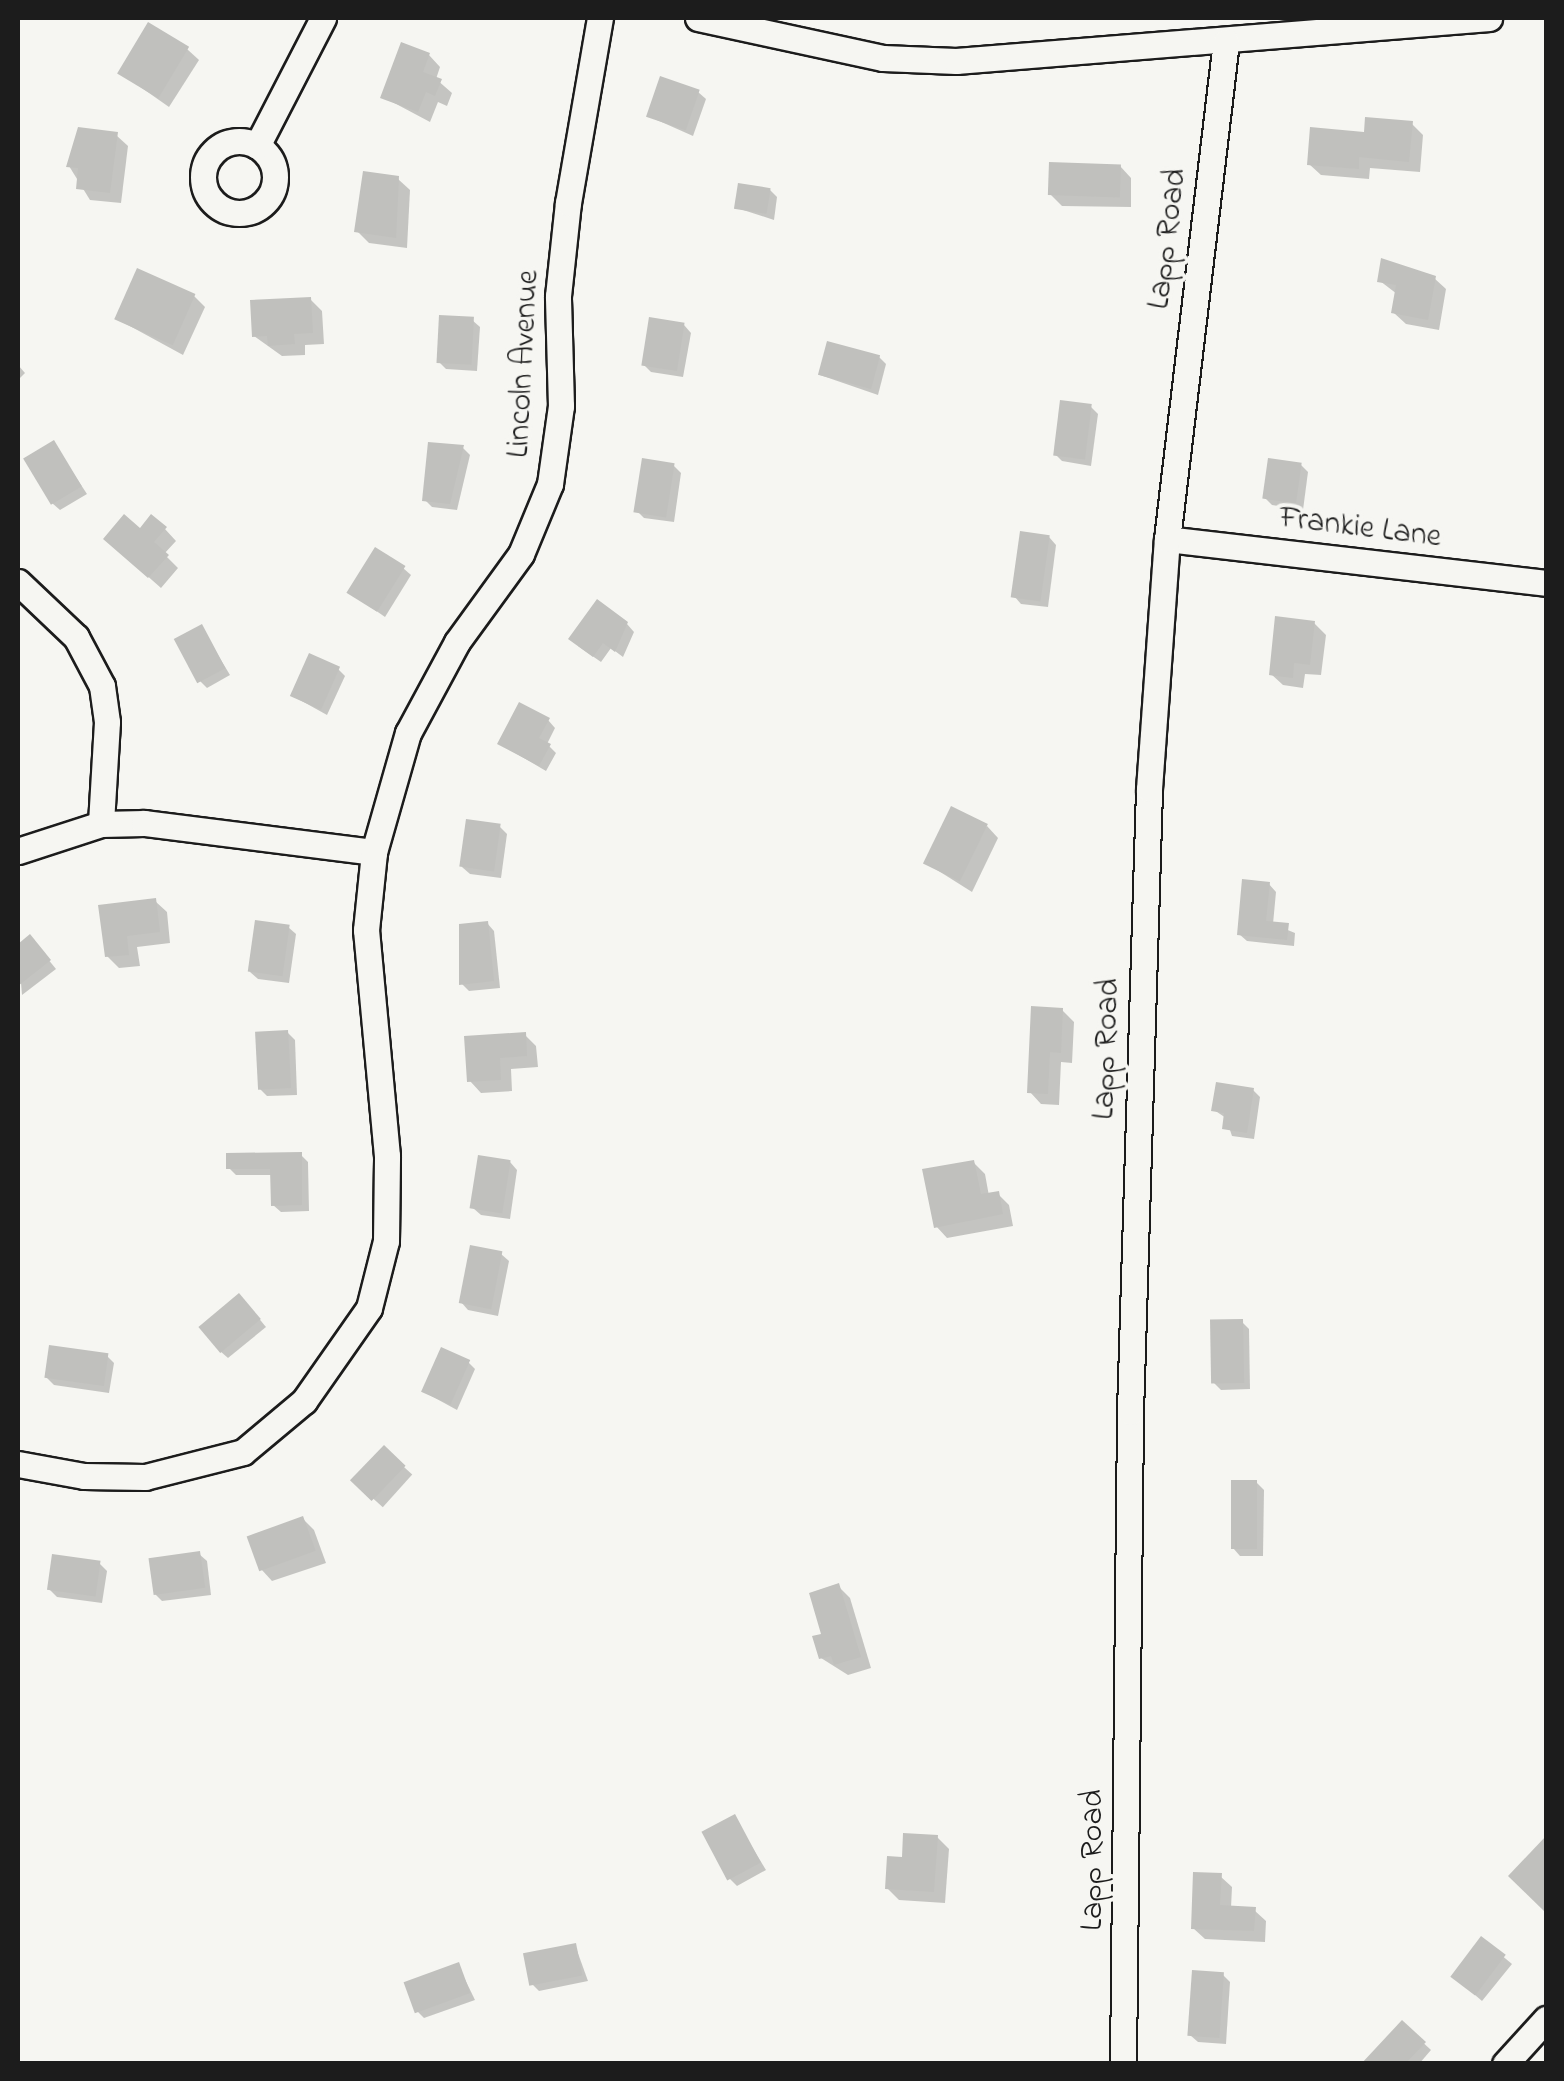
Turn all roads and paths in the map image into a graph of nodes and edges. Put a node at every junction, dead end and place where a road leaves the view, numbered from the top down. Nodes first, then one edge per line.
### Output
1 (323, 18) edge
2 (600, 18) edge
3 (698, 18) edge
4 (1489, 18) edge
5 (1226, 41) junction
6 (257, 146) dead end
7 (1167, 539) junction
8 (18, 582) edge
9 (1546, 584) edge
10 (101, 824) junction
11 (18, 851) edge
12 (374, 852) junction
13 (18, 1464) edge
14 (1546, 2018) edge
15 (1123, 2064) edge
16 (1506, 2064) edge

1 - 6 street
2 - 12 street, Lincoln Avenue
3 - 5 street
4 - 5 street
5 - 7 street, Lapp Road
7 - 9 street, Frankie Lane
7 - 15 street, Lapp Road
8 - 10 street
10 - 11 street
10 - 12 street
12 - 13 street, Lincoln Avenue
14 - 16 street

